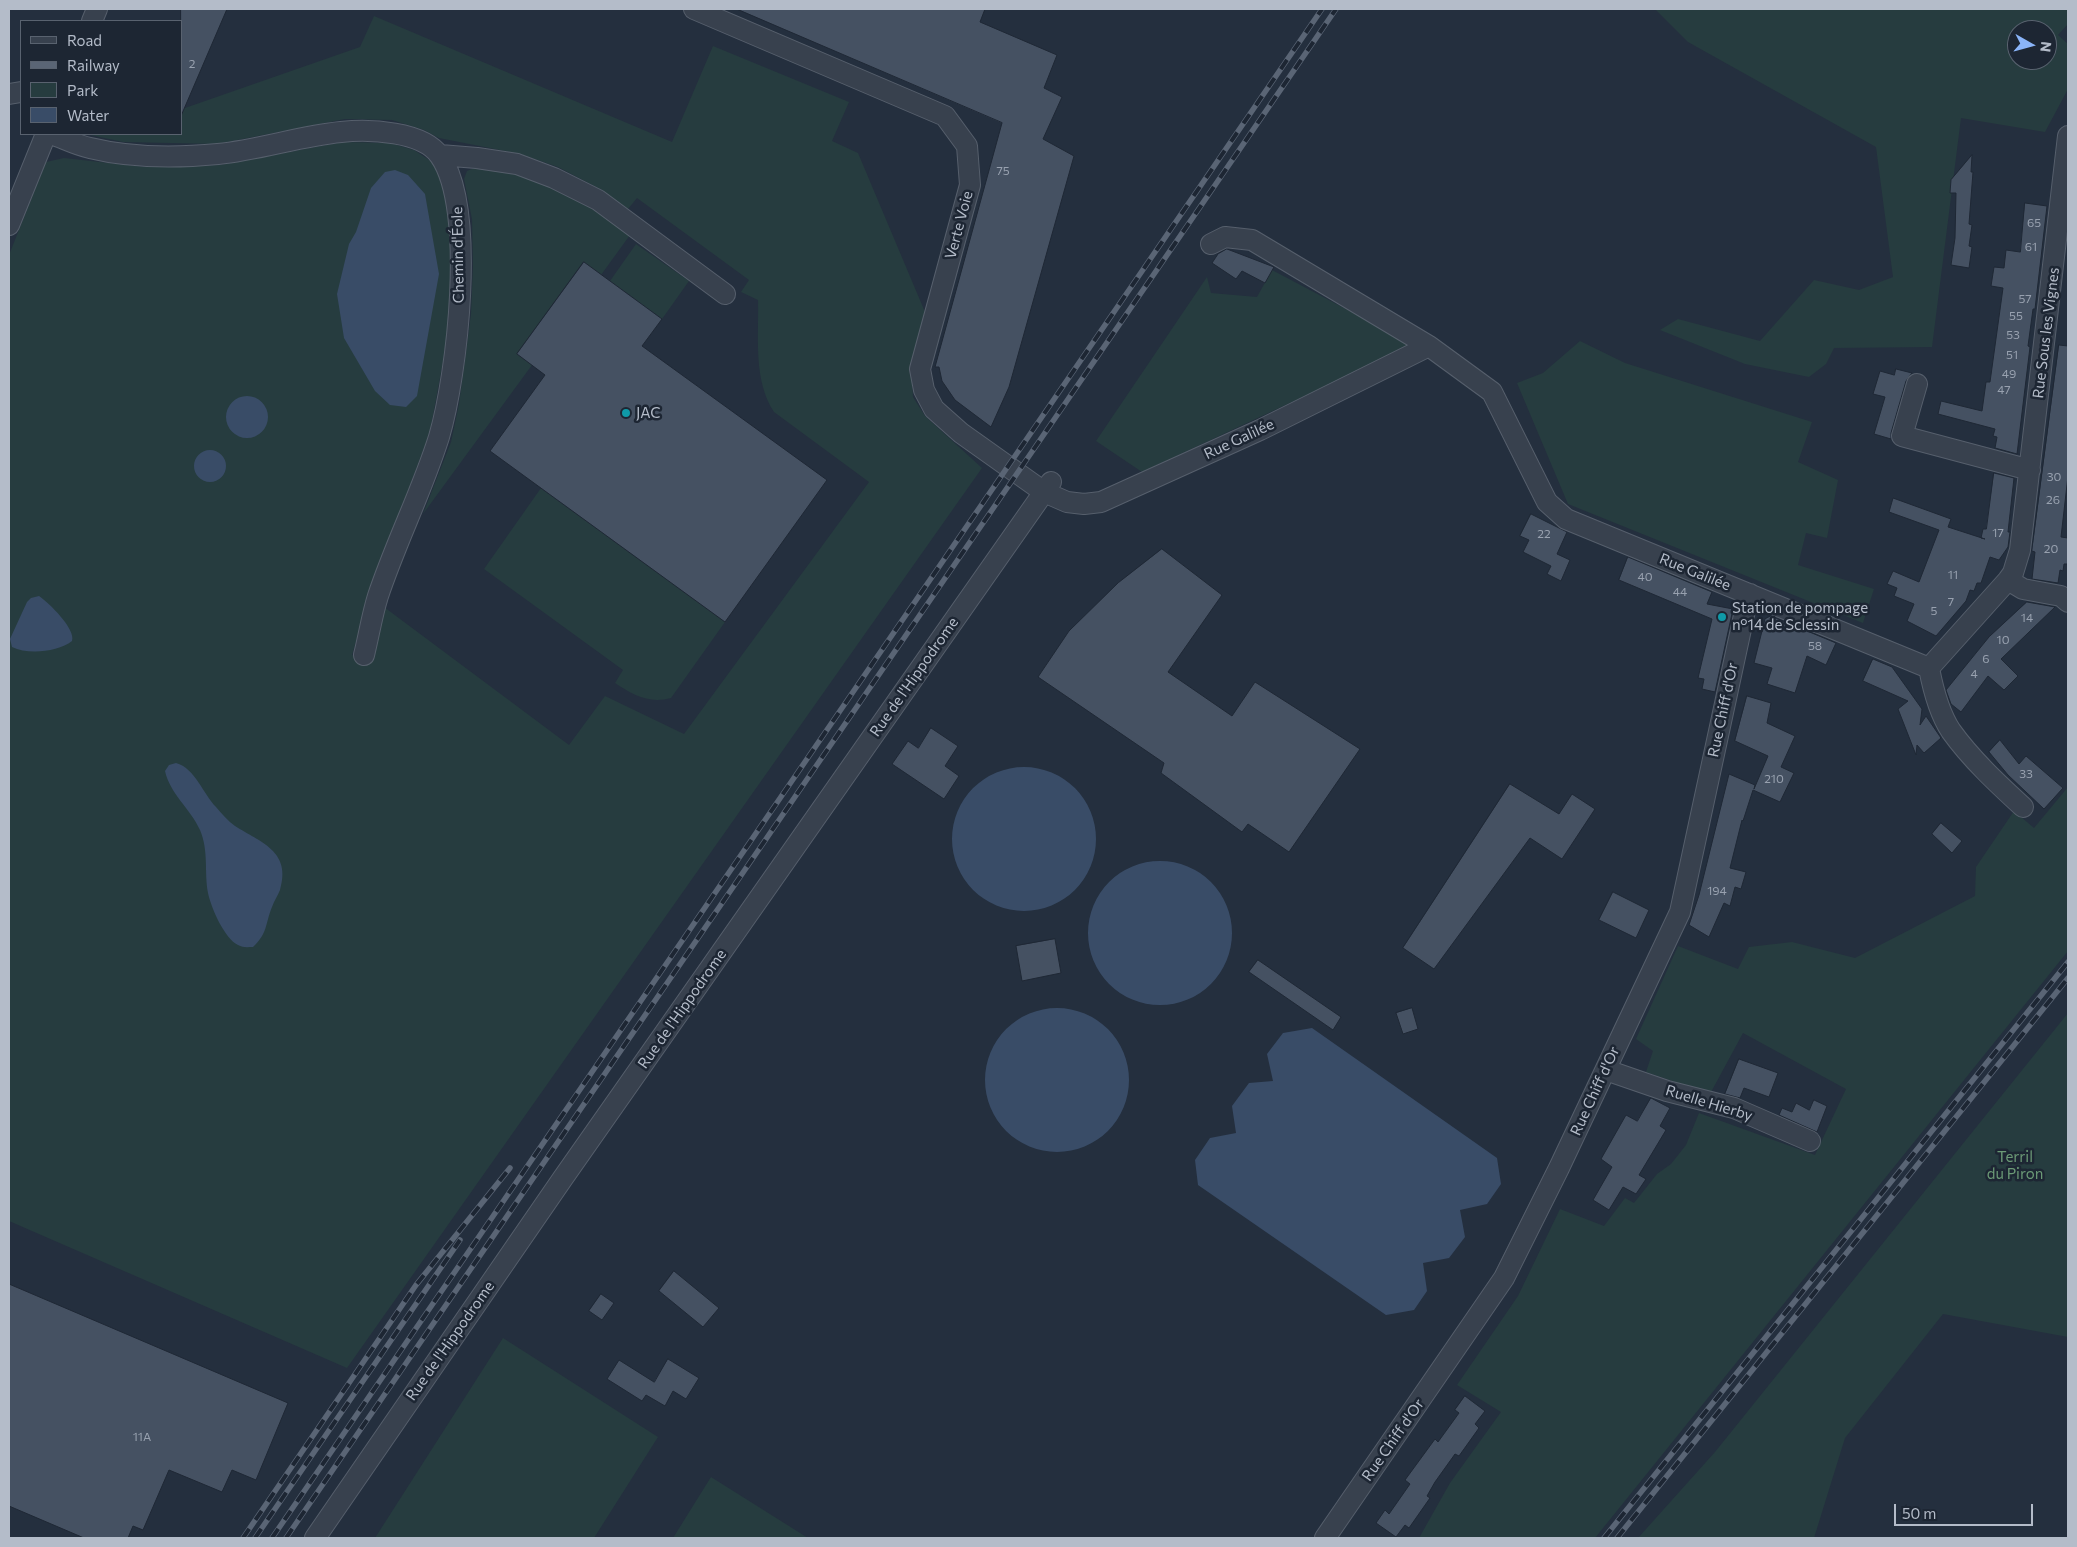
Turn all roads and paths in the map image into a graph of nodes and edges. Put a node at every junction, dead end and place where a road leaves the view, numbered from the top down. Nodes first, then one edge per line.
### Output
1 (694, 9) edge
2 (46, 135) edge
3 (54, 135) edge
4 (2068, 136) edge
5 (440, 155) junction
6 (9, 225) edge
7 (1211, 244) dead end
8 (724, 294) dead end
9 (1429, 346) junction
10 (1916, 384) dead end
11 (2030, 470) junction
12 (1048, 487) junction
13 (2008, 580) junction
14 (1750, 594) junction
15 (2068, 602) edge
16 (364, 655) dead end
17 (1929, 668) junction
18 (2023, 808) dead end
19 (1606, 1070) junction
20 (1810, 1141) dead end
21 (315, 1538) edge
22 (1325, 1538) edge

1 - 12 street, Verte Voie
2 - 6 street
3 - 5 street, Chemin d'Éole
4 - 11 street, Rue Sous les Vignes
5 - 8 street
5 - 16 street, Chemin d'Éole
7 - 9 street, Rue Galilée
9 - 12 street, Rue Galilée
9 - 14 street, Rue Galilée
10 - 11 street
11 - 13 street, Rue Sous les Vignes
12 - 21 street, Rue de l'Hippodrome
13 - 15 street
13 - 17 street, Rue Sous les Vignes
14 - 17 street, Rue Galilée
14 - 19 street, Rue Chiff d'Or
17 - 18 street
19 - 20 street, Ruelle Hierby
19 - 22 street, Rue Chiff d'Or

